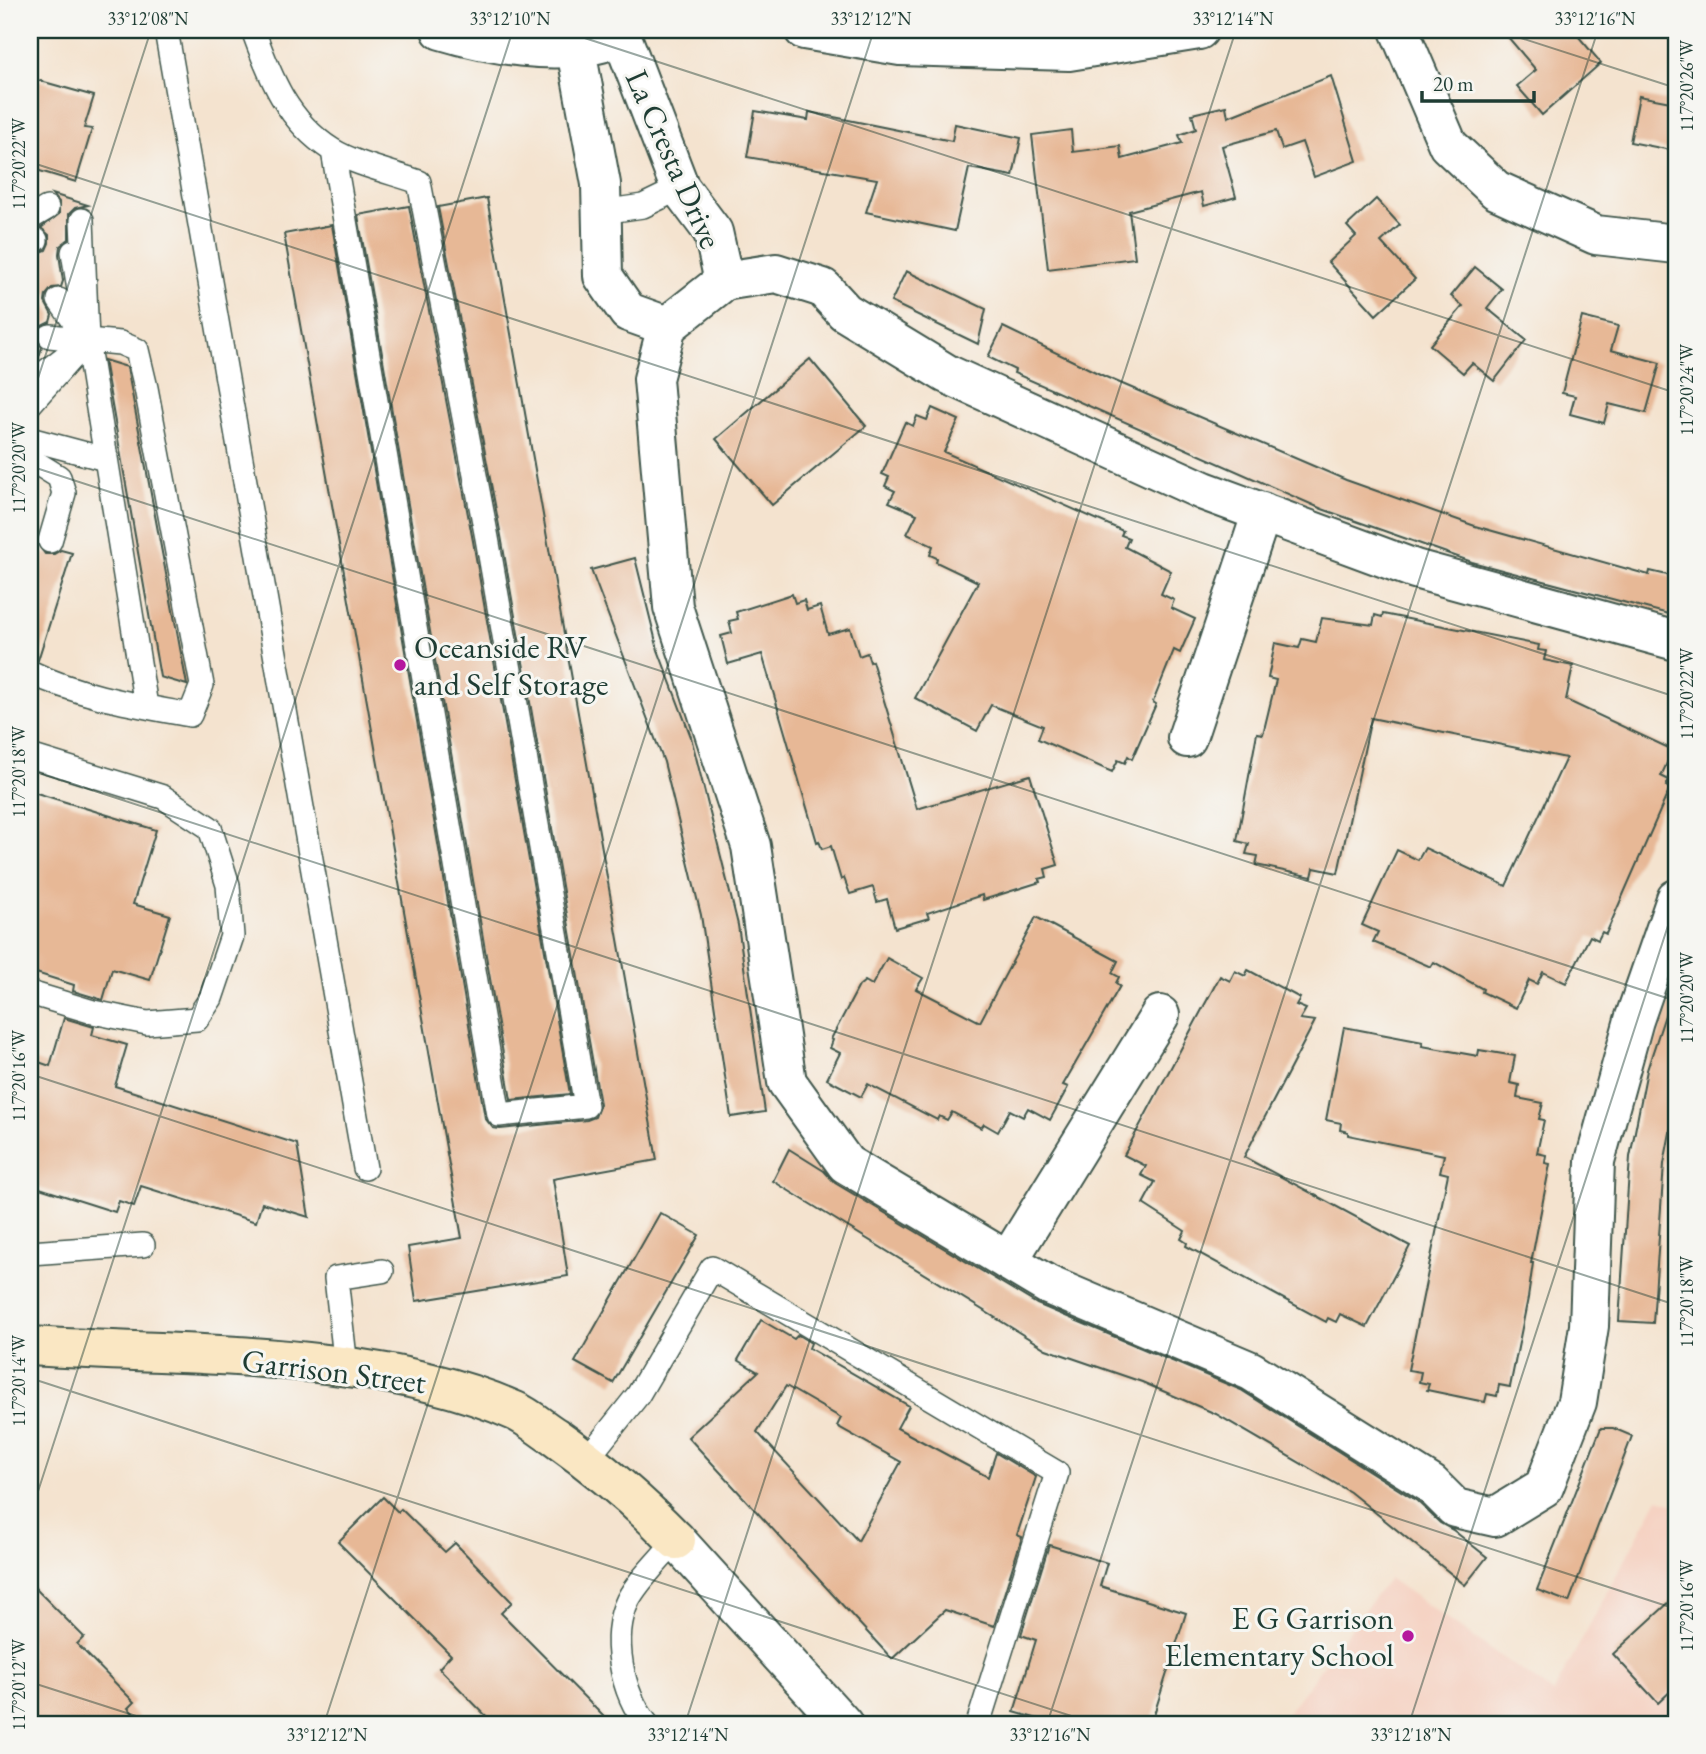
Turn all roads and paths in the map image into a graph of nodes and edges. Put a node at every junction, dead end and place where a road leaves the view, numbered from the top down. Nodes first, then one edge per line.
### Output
1 (166, 30) edge
2 (253, 30) edge
3 (441, 30) edge
4 (804, 30) edge
5 (1199, 30) edge
6 (1399, 30) edge
7 (634, 33) edge
8 (576, 50) junction
9 (333, 151) junction
10 (680, 188) junction
11 (602, 212) junction
12 (82, 220) dead end
13 (1676, 244) edge
14 (73, 252) dead end
15 (724, 281) junction
16 (61, 289) dead end
17 (667, 326) junction
18 (50, 336) dead end
19 (87, 340) junction
20 (38, 360) dead end
21 (30, 393) edge
22 (30, 439) edge
23 (30, 459) edge
24 (105, 459) junction
25 (1262, 512) junction
26 (50, 541) dead end
27 (1676, 641) edge
28 (30, 673) edge
29 (146, 706) junction
30 (1187, 738) dead end
31 (30, 757) edge
32 (1676, 899) edge
33 (30, 993) edge
34 (1160, 1016) dead end
35 (365, 1168) dead end
36 (143, 1245) dead end
37 (30, 1253) edge
38 (1008, 1261) junction
39 (382, 1271) dead end
40 (30, 1346) edge
41 (346, 1367) junction
42 (587, 1459) junction
43 (676, 1540) junction
44 (647, 1724) edge
45 (843, 1724) edge
46 (978, 1724) edge

1 - 35 lane
2 - 9 lane
3 - 8 street
4 - 5 street
6 - 13 street
7 - 8 street
7 - 10 street, La Cresta Drive
8 - 11 street, La Cresta Drive
9 - 9 lane
10 - 11 lane
10 - 15 street, La Cresta Drive
11 - 17 street, La Cresta Drive
12 - 19 lane
14 - 19 lane
15 - 17 street
15 - 25 street
16 - 19 lane
17 - 38 street
18 - 19 lane
19 - 20 lane
19 - 21 lane
19 - 24 lane
19 - 29 lane
22 - 24 lane
23 - 26 lane
24 - 29 lane
25 - 27 street
25 - 30 street
28 - 29 lane
31 - 33 lane
32 - 38 street
34 - 38 street
36 - 37 lane
39 - 41 lane
40 - 41 street, Garrison Street
41 - 42 street, Garrison Street
42 - 43 street, Garrison Street
42 - 46 lane
43 - 44 lane
43 - 45 street, Garrison Street

